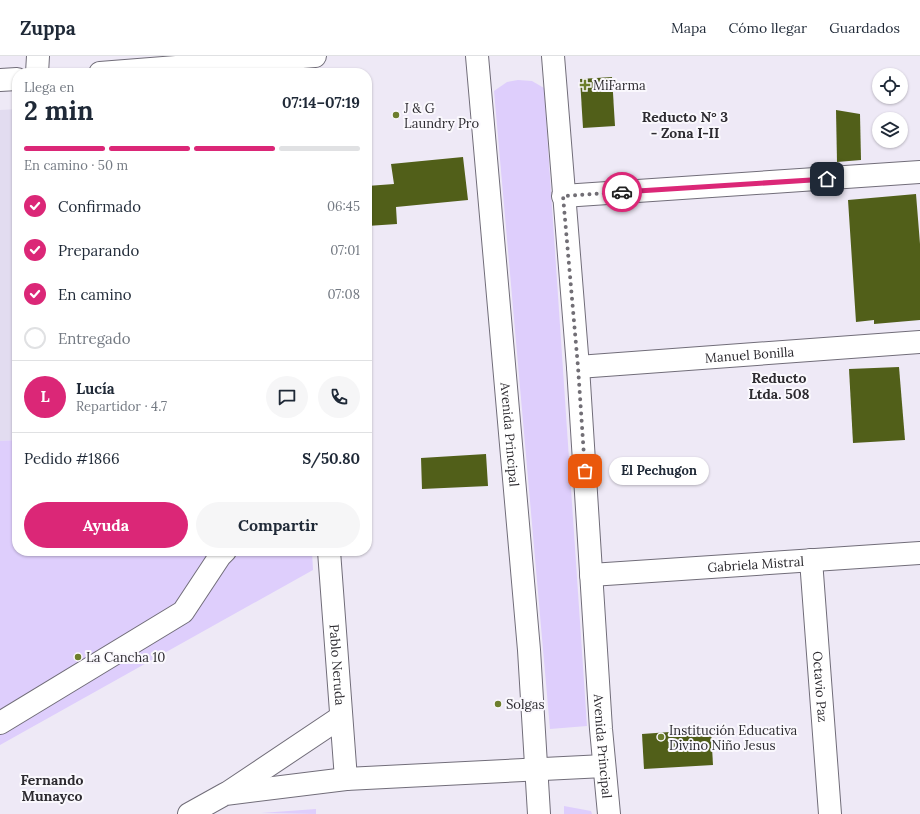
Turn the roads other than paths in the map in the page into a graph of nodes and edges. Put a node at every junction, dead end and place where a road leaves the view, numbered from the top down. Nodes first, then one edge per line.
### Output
1 (38, 56) edge
2 (315, 56) edge
3 (477, 56) edge
4 (553, 56) edge
5 (293, 65) edge
6 (37, 68) edge
7 (221, 68) edge
8 (12, 79) edge
9 (0, 80) edge
10 (920, 172) edge
11 (563, 196) junction
12 (920, 342) edge
13 (578, 367) junction
14 (920, 553) edge
15 (220, 556) edge
16 (329, 556) edge
17 (811, 560) junction
18 (592, 575) junction
19 (341, 717) junction
20 (0, 724) edge
21 (604, 766) junction
22 (536, 771) junction
23 (346, 779) junction
24 (225, 794) junction
25 (189, 814) edge
26 (539, 814) edge
27 (609, 814) edge
28 (830, 814) edge

1 - 6 street
2 - 5 street
3 - 22 street, Avenida Principal
4 - 11 street, Avenida Principal
5 - 7 street
8 - 9 street
10 - 11 street
11 - 13 street, Avenida Principal
12 - 13 street, Manuel Bonilla
13 - 18 street, Avenida Principal
14 - 17 street, Gabriela Mistral
15 - 20 street
16 - 19 street, Pablo Neruda
17 - 18 street, Gabriela Mistral
17 - 28 street, Octavio Paz
18 - 21 street, Avenida Principal
19 - 23 street, Pablo Neruda
19 - 24 street
21 - 22 street
21 - 27 street, Avenida Principal
22 - 23 street
22 - 26 street, Avenida Principal
23 - 24 street
24 - 25 street

